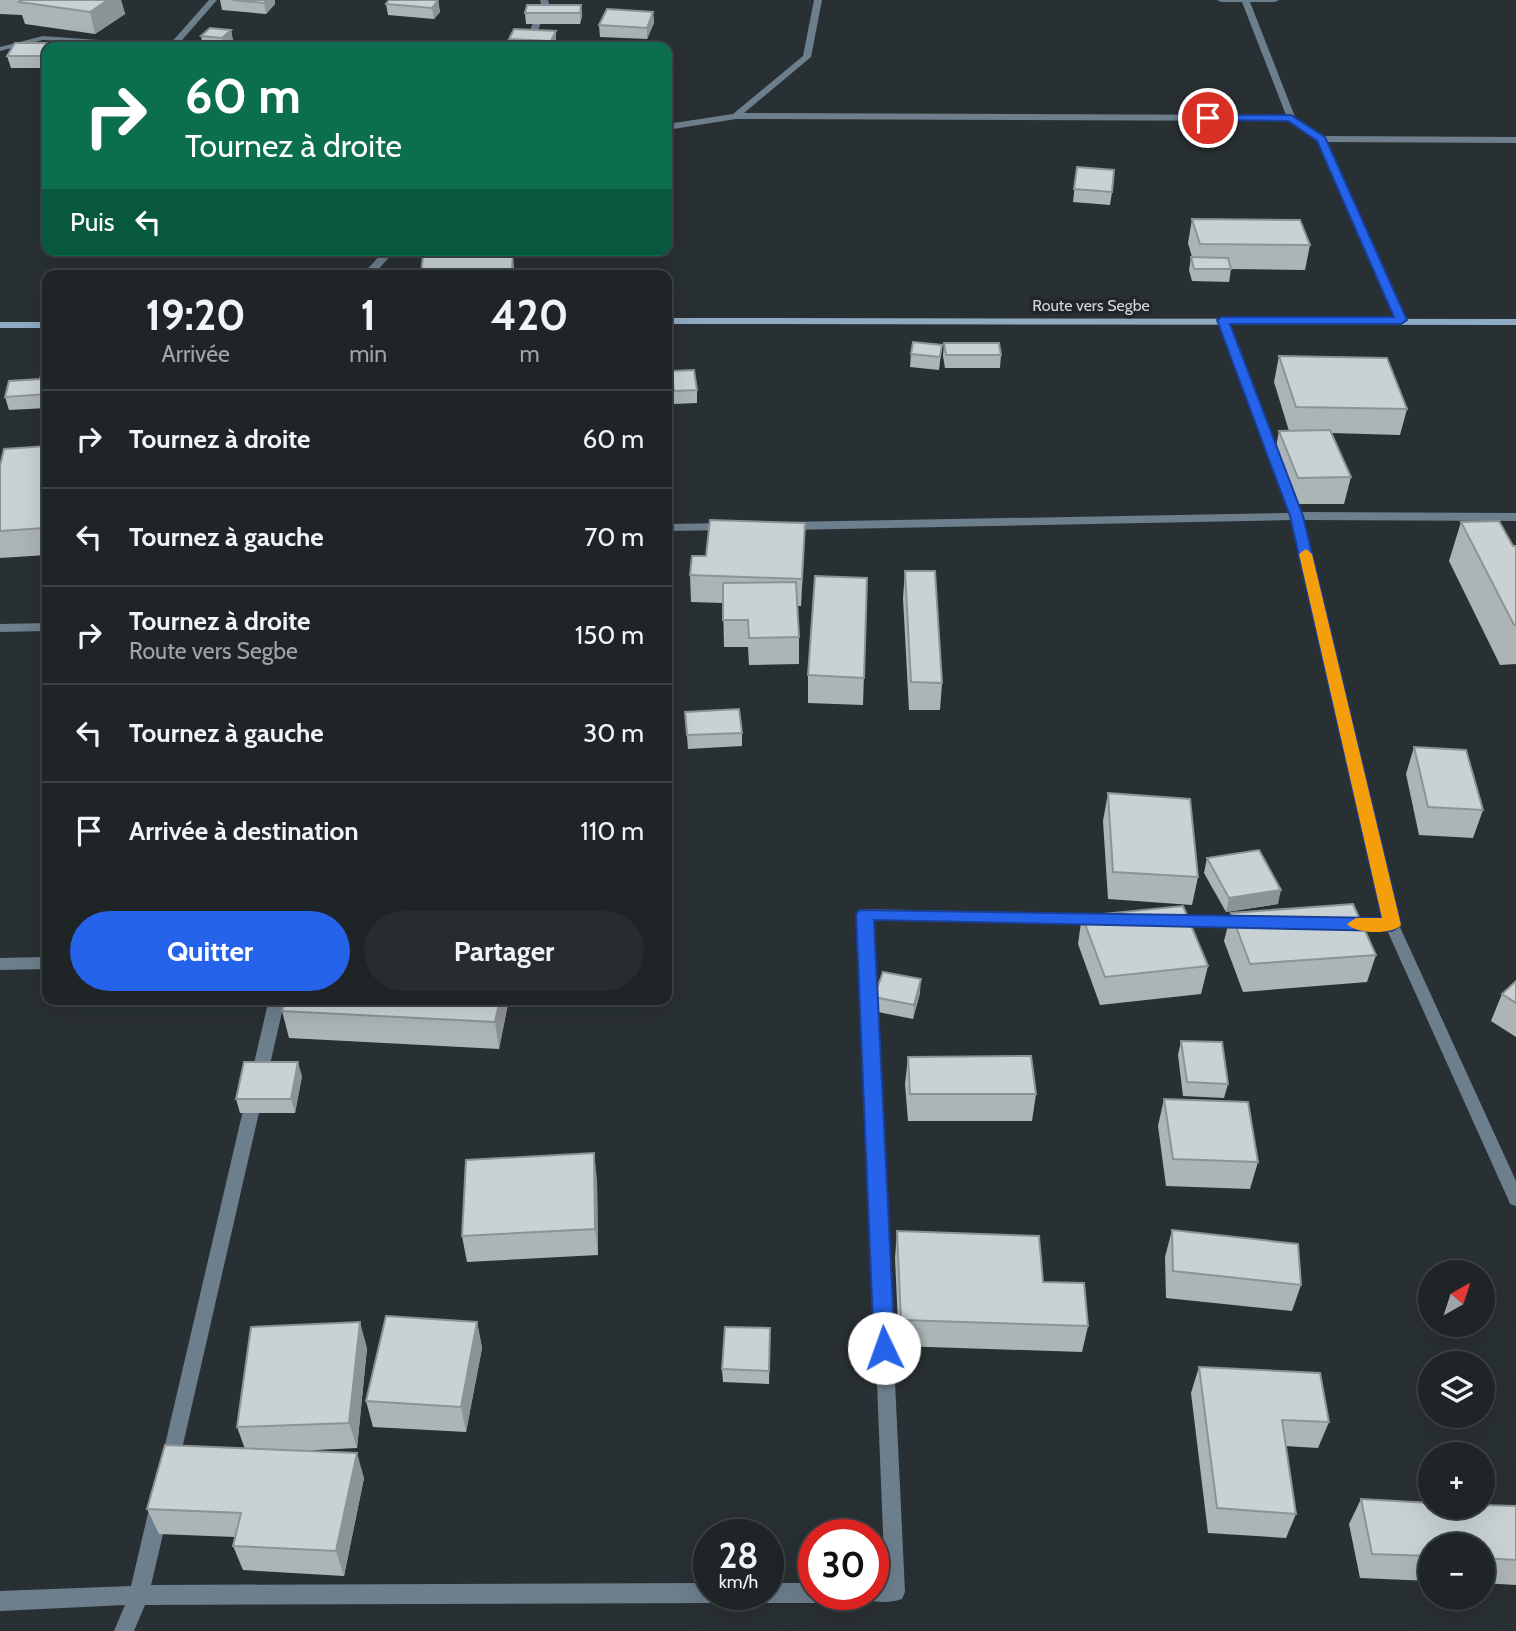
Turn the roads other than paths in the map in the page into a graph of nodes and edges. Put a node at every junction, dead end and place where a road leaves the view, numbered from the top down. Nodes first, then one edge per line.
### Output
1 (213, 0) edge
2 (544, 0) edge
3 (818, 0) edge
4 (1221, 0) edge
5 (1245, 0) edge
6 (1275, 0) edge
7 (120, 42) edge
8 (175, 42) edge
9 (529, 42) edge
10 (0, 50) edge
11 (736, 116) junction
12 (1291, 118) junction
13 (672, 126) edge
14 (1322, 139) junction
15 (1516, 140) edge
16 (385, 256) edge
17 (372, 270) edge
18 (1222, 320) junction
19 (1401, 320) junction
20 (672, 321) edge
21 (1516, 322) edge
22 (0, 325) edge
23 (42, 325) edge
24 (1297, 516) junction
25 (1516, 517) edge
26 (776, 526) edge
27 (735, 527) edge
28 (672, 528) edge
29 (42, 627) edge
30 (0, 628) edge
31 (1115, 919) edge
32 (1156, 920) edge
33 (1267, 922) edge
34 (1323, 923) edge
35 (1392, 925) junction
36 (42, 963) edge
37 (0, 964) edge
38 (276, 1005) edge
39 (1516, 1199) edge
40 (889, 1592) edge
41 (693, 1593) edge
42 (139, 1595) junction
43 (0, 1601) edge
44 (124, 1631) edge

1 - 8 street
2 - 9 street
3 - 11 street
4 - 5 street
5 - 6 street
5 - 12 street
7 - 10 street
11 - 12 street
11 - 13 street
12 - 14 street
14 - 15 street
14 - 19 street
16 - 17 street
18 - 19 main road, Route vers Segbe
18 - 20 main road, Route vers Segbe
18 - 24 street
19 - 21 main road, Route vers Segbe
22 - 23 main road
24 - 25 street
24 - 26 street
24 - 35 street
27 - 28 street
29 - 30 street
31 - 40 street
32 - 33 street
34 - 35 street
35 - 39 street
36 - 37 street
38 - 42 street
41 - 42 street
42 - 43 street
42 - 44 street

